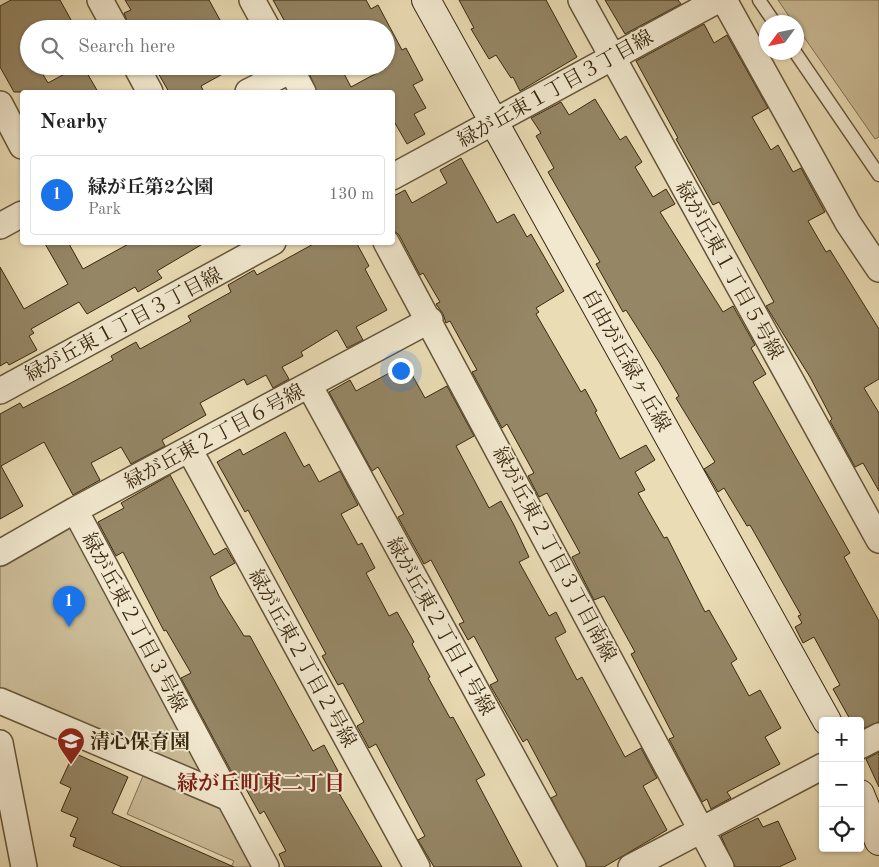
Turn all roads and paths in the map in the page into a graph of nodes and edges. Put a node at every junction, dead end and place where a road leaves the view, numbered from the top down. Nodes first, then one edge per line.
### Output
1 (100, 0) edge
2 (252, 0) edge
3 (426, 0) edge
4 (581, 0) edge
5 (718, 0) edge
6 (724, 0) edge
7 (759, 0) edge
8 (769, 15) edge
9 (111, 20) edge
10 (263, 20) edge
11 (612, 58) junction
12 (801, 60) edge
13 (141, 75) edge
14 (278, 75) edge
15 (294, 75) edge
16 (149, 90) edge
17 (252, 90) edge
18 (302, 90) edge
19 (0, 104) edge
20 (494, 121) junction
21 (20, 142) edge
22 (874, 160) edge
23 (879, 175) edge
24 (395, 176) edge
25 (20, 215) edge
26 (0, 226) edge
27 (268, 245) edge
28 (388, 245) edge
29 (879, 269) edge
30 (430, 320) junction
31 (309, 385) junction
32 (0, 391) edge
33 (188, 450) junction
34 (76, 510) junction
35 (879, 540) edge
36 (0, 553) edge
37 (0, 701) edge
38 (825, 717) edge
39 (879, 736) edge
40 (0, 743) edge
41 (864, 744) edge
42 (819, 768) edge
43 (229, 798) junction
44 (864, 804) edge
45 (702, 829) junction
46 (879, 841) edge
47 (24, 867) edge
48 (266, 867) edge
49 (417, 867) edge
50 (573, 867) edge
51 (631, 867) edge
52 (721, 867) edge

1 - 9 street
2 - 10 street
3 - 20 street, 自由が丘緑ヶ丘線
4 - 11 street, 緑が丘東１丁目５号線
5 - 11 street, 緑が丘東１丁目３丁目線
6 - 29 street
7 - 8 lane
11 - 20 street, 緑が丘東１丁目３丁目線
11 - 35 street, 緑が丘東１丁目５号線
12 - 22 lane
13 - 16 street
14 - 17 street
15 - 18 street
19 - 21 street
20 - 24 street, 緑が丘東１丁目３丁目線
20 - 38 street, 自由が丘緑ヶ丘線
22 - 23 lane
25 - 26 street
27 - 32 street, 緑が丘東１丁目３丁目線
28 - 30 street, 緑が丘東２丁目３丁目南線
30 - 31 street, 緑が丘東２丁目６号線
30 - 45 street, 緑が丘東２丁目３丁目南線
31 - 33 street, 緑が丘東２丁目６号線
31 - 50 street, 緑が丘東２丁目１号線
33 - 34 street, 緑が丘東２丁目６号線
33 - 49 street, 緑が丘東２丁目２号線
34 - 36 street, 緑が丘東２丁目６号線
34 - 43 street, 緑が丘東２丁目３号線
37 - 43 street
39 - 41 street
40 - 47 street
42 - 45 street
43 - 48 street, 緑が丘東２丁目３号線
44 - 46 street
45 - 51 street
45 - 52 street, 緑が丘東２丁目３丁目南線

